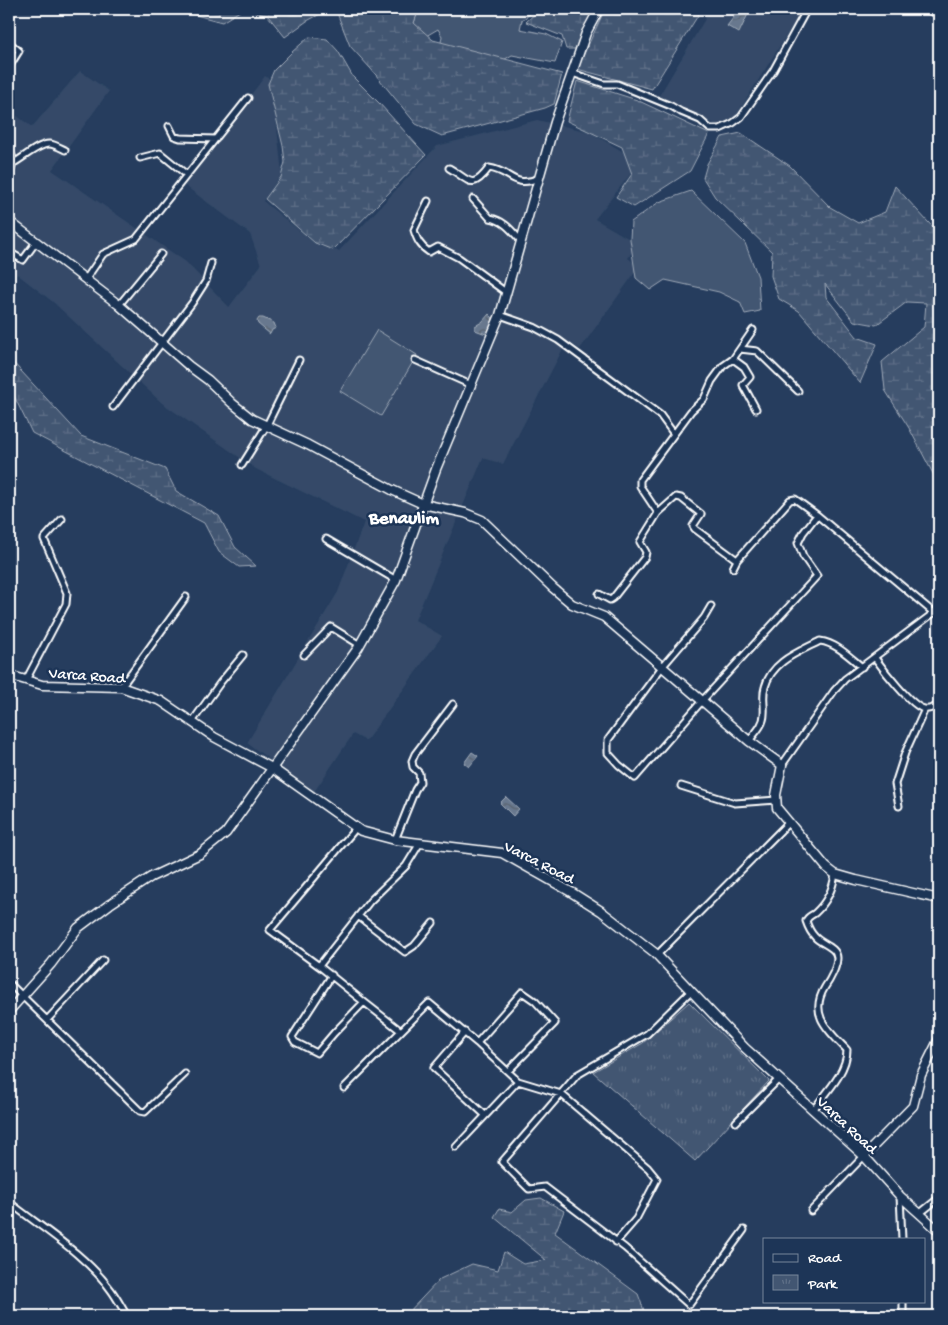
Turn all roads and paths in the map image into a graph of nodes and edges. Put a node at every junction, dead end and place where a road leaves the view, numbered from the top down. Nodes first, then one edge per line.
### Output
1 (599, 9) edge
2 (807, 9) edge
3 (926, 9) edge
4 (939, 15) edge
5 (9, 42) edge
6 (9, 66) edge
7 (572, 72) junction
8 (248, 98) dead end
9 (169, 126) dead end
10 (216, 139) junction
11 (65, 150) dead end
12 (9, 153) edge
13 (140, 158) dead end
14 (12, 164) junction
15 (449, 168) dead end
16 (9, 172) edge
17 (187, 175) junction
18 (540, 178) junction
19 (473, 199) dead end
20 (428, 201) dead end
21 (9, 221) edge
22 (522, 241) junction
23 (36, 242) junction
24 (9, 252) edge
25 (161, 254) dead end
26 (211, 263) dead end
27 (86, 279) junction
28 (506, 293) junction
29 (119, 305) junction
30 (500, 315) junction
31 (753, 330) dead end
32 (162, 343) junction
33 (740, 349) junction
34 (733, 359) junction
35 (299, 360) dead end
36 (415, 360) dead end
37 (471, 385) junction
38 (798, 391) dead end
39 (113, 407) dead end
40 (756, 408) dead end
41 (267, 425) junction
42 (674, 434) junction
43 (242, 465) dead end
44 (423, 504) junction
45 (658, 513) junction
46 (817, 514) junction
47 (62, 520) dead end
48 (326, 539) dead end
49 (737, 560) junction
50 (733, 568) dead end
51 (396, 580) junction
52 (598, 594) dead end
53 (186, 597) dead end
54 (711, 606) dead end
55 (939, 609) edge
56 (934, 613) junction
57 (360, 645) junction
58 (243, 655) dead end
59 (304, 655) dead end
60 (875, 658) junction
61 (662, 667) junction
62 (862, 667) junction
63 (9, 675) edge
64 (26, 680) junction
65 (121, 687) junction
66 (702, 701) junction
67 (453, 704) dead end
68 (939, 704) edge
69 (925, 709) junction
70 (192, 722) junction
71 (749, 741) junction
72 (782, 765) junction
73 (272, 768) junction
74 (681, 786) dead end
75 (777, 800) junction
76 (899, 806) dead end
77 (788, 823) junction
78 (356, 828) junction
79 (395, 840) junction
80 (420, 843) junction
81 (836, 874) junction
82 (939, 899) edge
83 (358, 916) junction
84 (433, 923) dead end
85 (657, 955) junction
86 (103, 960) dead end
87 (319, 966) junction
88 (332, 975) junction
89 (9, 983) edge
90 (691, 991) junction
91 (22, 996) junction
92 (364, 1002) junction
93 (9, 1011) edge
94 (47, 1020) junction
95 (401, 1031) junction
96 (465, 1032) junction
97 (939, 1039) edge
98 (478, 1043) junction
99 (508, 1071) junction
100 (185, 1074) dead end
101 (779, 1079) junction
102 (518, 1081) junction
103 (344, 1088) dead end
104 (561, 1094) junction
105 (813, 1110) junction
106 (486, 1115) junction
107 (736, 1122) dead end
108 (456, 1147) dead end
109 (864, 1156) junction
110 (900, 1196) junction
111 (939, 1198) edge
112 (9, 1202) edge
113 (811, 1211) dead end
114 (919, 1214) junction
115 (744, 1230) dead end
116 (939, 1232) edge
117 (902, 1238) edge
118 (616, 1242) junction
119 (903, 1302) edge
120 (127, 1316) edge
121 (903, 1316) edge

1 - 7 street
2 - 7 street
3 - 4 street
5 - 6 street
7 - 18 street
8 - 10 street
9 - 10 street
10 - 17 street
11 - 14 street
12 - 14 street
13 - 17 street
14 - 16 street
15 - 18 street
17 - 27 street
18 - 22 street
19 - 22 street
20 - 28 street
21 - 23 street
22 - 28 street
23 - 24 street
23 - 27 street
25 - 29 street
26 - 32 street
27 - 29 street
28 - 30 street
29 - 32 street
30 - 37 street
30 - 42 street
31 - 33 street
32 - 39 street
32 - 41 street
33 - 34 street
33 - 38 street
34 - 40 street
34 - 42 street
35 - 41 street
36 - 37 street
37 - 44 street
41 - 43 street
41 - 44 street
42 - 45 street
44 - 51 street
44 - 61 street
45 - 49 street
45 - 52 street
46 - 49 street
46 - 56 street
46 - 66 street
47 - 64 street
48 - 51 street
49 - 50 street
51 - 57 street
53 - 65 street
54 - 61 street
55 - 56 street
56 - 60 street
57 - 59 street
57 - 73 street
58 - 70 street
60 - 62 street
60 - 69 street
61 - 66 street
61 - 66 street
62 - 71 street
62 - 72 street
63 - 64 street, Varca Road
64 - 65 street, Varca Road
65 - 70 street, Varca Road
66 - 71 street
67 - 79 street
68 - 69 street
69 - 76 street
70 - 73 street, Varca Road
71 - 72 street
72 - 75 street
73 - 78 street, Varca Road
73 - 91 street
74 - 75 street
75 - 77 street
77 - 81 street
77 - 85 street
78 - 79 street, Varca Road
78 - 87 street
79 - 80 street, Varca Road
80 - 83 street
80 - 85 street, Varca Road
81 - 82 street
81 - 105 street
83 - 84 street
83 - 87 street
85 - 90 street, Varca Road
86 - 94 street
87 - 88 street
88 - 92 street
88 - 92 street
89 - 91 street
90 - 101 street, Varca Road
90 - 104 street
91 - 93 street
91 - 94 street
92 - 95 street
94 - 100 street
95 - 96 street
95 - 103 street
96 - 98 street
96 - 106 street
97 - 109 street
98 - 99 street
98 - 99 street
99 - 102 street
101 - 105 street, Varca Road
101 - 107 street
102 - 104 street
102 - 106 street
104 - 118 street
104 - 118 street
105 - 109 street, Varca Road
106 - 108 street
109 - 110 street, Varca Road
109 - 113 street
110 - 114 street, Varca Road
110 - 117 street
111 - 114 street
112 - 120 street
114 - 116 street, Varca Road
115 - 118 street
119 - 121 street

